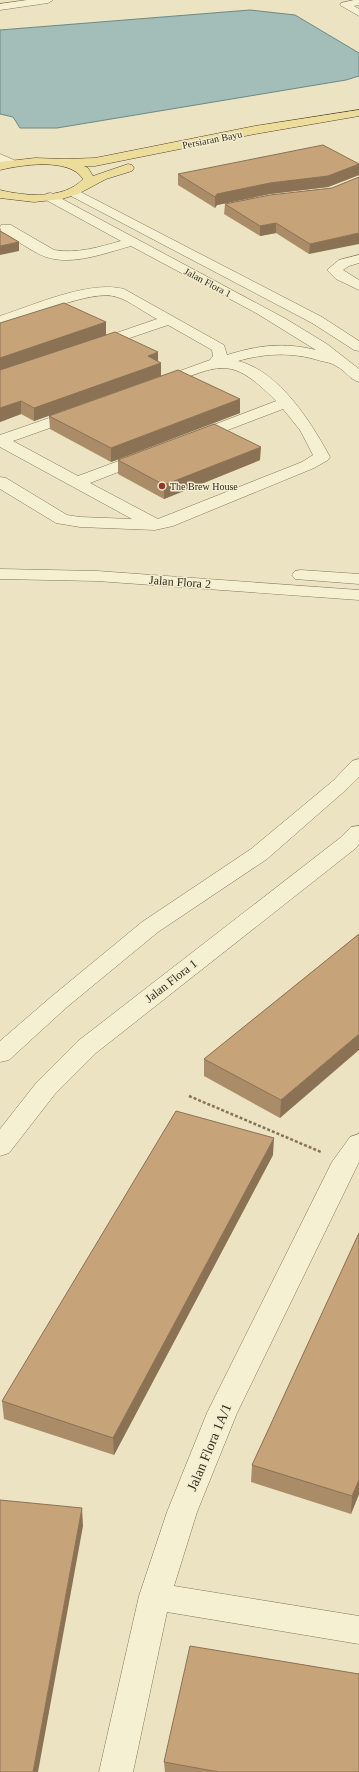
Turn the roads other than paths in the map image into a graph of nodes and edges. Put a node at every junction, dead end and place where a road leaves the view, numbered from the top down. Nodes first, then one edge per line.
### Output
1 (48, 0) edge
2 (359, 2) edge
3 (0, 7) edge
4 (359, 13) edge
5 (359, 113) edge
6 (359, 123) edge
7 (3, 162) edge
8 (66, 163) junction
9 (87, 184) junction
10 (72, 192) junction
11 (1, 195) edge
12 (51, 197) junction
13 (6, 228) dead end
14 (132, 242) junction
15 (359, 260) edge
16 (359, 286) edge
17 (269, 314) junction
18 (170, 320) junction
19 (0, 321) edge
20 (359, 347) edge
21 (81, 350) edge
22 (217, 356) junction
23 (343, 363) junction
24 (359, 377) edge
25 (142, 390) edge
26 (286, 403) junction
27 (90, 408) edge
28 (0, 440) edge
29 (0, 482) edge
30 (77, 482) junction
31 (155, 525) junction
32 (0, 559) edge
33 (0, 574) edge
34 (359, 579) edge
35 (359, 595) edge
36 (359, 764) edge
37 (359, 832) edge
38 (0, 1054) edge
39 (0, 1147) edge
40 (352, 1153) edge
41 (155, 1596) junction
42 (359, 1630) edge
43 (116, 1772) edge

1 - 3 street
2 - 4 street
5 - 8 main road, Persiaran Bayu
6 - 9 main road, Persiaran Bayu
7 - 8 main road, Persiaran Bayu
8 - 9 main road, Persiaran Bayu
9 - 10 main road, Persiaran Bayu
10 - 12 main road, Persiaran Bayu
10 - 20 street, Jalan Flora 1
11 - 12 main road, Persiaran Bayu
12 - 14 street, Jalan Flora 1
13 - 14 street
14 - 17 street, Jalan Flora 1
15 - 16 street
17 - 22 street
17 - 23 street, Jalan Flora 1
18 - 19 street
18 - 21 street
18 - 22 street
22 - 23 street
22 - 25 street
22 - 26 street
23 - 24 street, Jalan Flora 1
26 - 30 street
26 - 31 street
27 - 28 street
28 - 30 street
29 - 31 street
30 - 31 street
32 - 34 street, Jalan Flora 2
33 - 35 street, Jalan Flora 2
36 - 38 street
37 - 39 street, Jalan Flora 1
40 - 41 street, Jalan Flora 1A/1
41 - 42 street
41 - 43 street, Jalan Flora 1A/1

